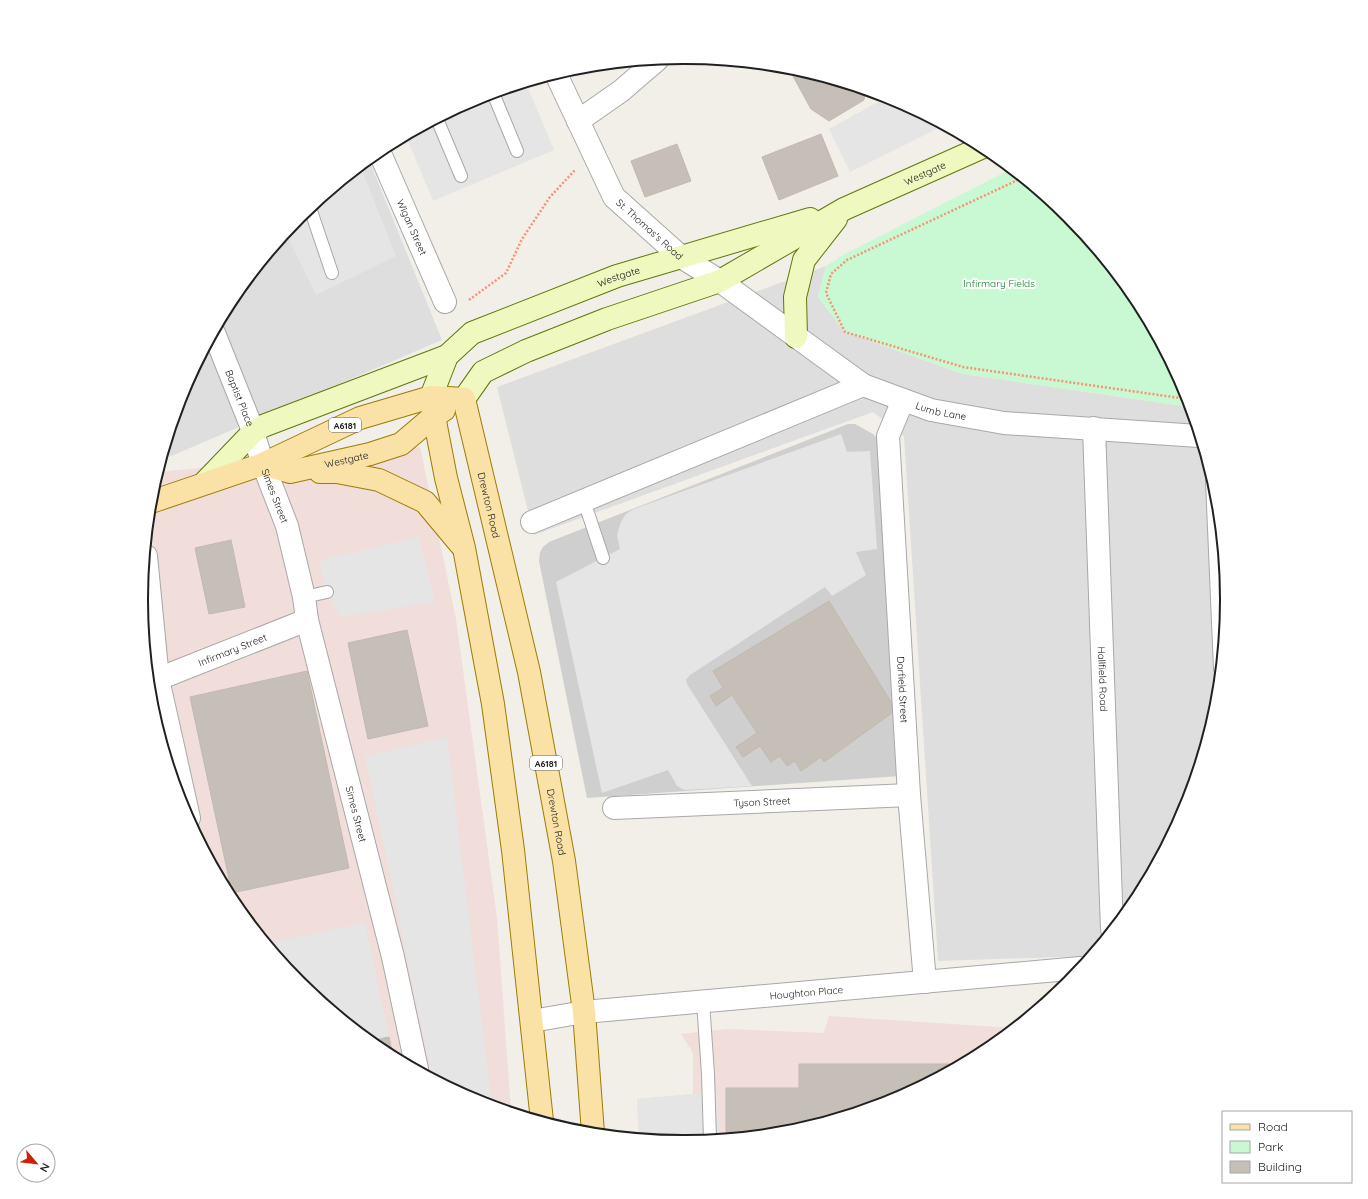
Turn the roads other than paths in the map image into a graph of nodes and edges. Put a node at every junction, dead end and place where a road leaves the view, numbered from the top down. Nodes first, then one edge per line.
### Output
1 (648, 65) edge
2 (558, 79) edge
3 (496, 98) edge
4 (578, 121) junction
5 (439, 123) edge
6 (976, 150) edge
7 (517, 151) dead end
8 (381, 157) edge
9 (461, 176) dead end
10 (844, 209) junction
11 (312, 214) edge
12 (681, 257) junction
13 (332, 273) dead end
14 (720, 280) junction
15 (445, 302) dead end
16 (796, 337) junction
17 (216, 340) edge
18 (447, 356) junction
19 (863, 385) junction
20 (464, 399) junction
21 (904, 400) junction
22 (432, 407) junction
23 (1094, 428) junction
24 (253, 432) junction
25 (1194, 436) edge
26 (263, 464) junction
27 (290, 472) junction
28 (204, 483) junction
29 (158, 499) edge
30 (584, 501) junction
31 (532, 522) dead end
32 (1214, 526) edge
33 (464, 548) junction
34 (604, 558) dead end
35 (1216, 561) junction
36 (1218, 565) edge
37 (149, 585) edge
38 (327, 592) dead end
39 (304, 598) junction
40 (307, 620) junction
41 (1218, 627) edge
42 (158, 679) junction
43 (181, 783) edge
44 (909, 795) junction
45 (614, 808) dead end
46 (1112, 921) edge
47 (1072, 969) edge
48 (925, 982) junction
49 (703, 1002) junction
50 (584, 1012) junction
51 (532, 1021) junction
52 (416, 1063) edge
53 (541, 1116) edge
54 (593, 1127) edge
55 (710, 1134) edge

1 - 4 street
2 - 4 street, St. Thomas's Road
3 - 7 lane
4 - 12 street, St. Thomas's Road
5 - 9 lane
6 - 10 main road, Westgate
8 - 15 street, Wigan Street
10 - 12 main road, Westgate
10 - 14 main road, Westgate
10 - 16 main road
11 - 13 lane
12 - 14 street, St. Thomas's Road
12 - 18 main road, Westgate
14 - 16 street, Lumb Lane
14 - 20 main road, Westgate
16 - 19 street, Lumb Lane
17 - 24 street, Baptist Place
18 - 22 main road, Westgate
18 - 24 main road
19 - 21 street, Lumb Lane
19 - 30 street
20 - 22 main road, Westgate / A6181
20 - 50 main road, Drewton Road / A6181
21 - 23 street, Lumb Lane
21 - 44 street, Darfield Street
22 - 26 main road, Westgate / A6181
22 - 27 main road, Westgate / A6181
22 - 33 main road, A6181
23 - 25 street, Lumb Lane
23 - 46 street, Hallfield Road
24 - 26 street, Baptist Place
24 - 28 main road
26 - 27 main road, Westgate / A6181
26 - 28 main road, Westgate / A6181
26 - 39 street, Simes Street
27 - 33 main road, A6181
28 - 29 main road, Westgate / A6181
30 - 31 street
30 - 34 lane
32 - 35 lane
33 - 51 main road, A6181
35 - 36 lane
35 - 41 lane
37 - 42 street
38 - 39 lane
39 - 40 street, Simes Street
40 - 42 street, Infirmary Street
40 - 52 street, Simes Street
42 - 43 street
44 - 45 street, Tyson Street
44 - 48 street, Darfield Street
47 - 48 street, Houghton Place
48 - 49 street, Houghton Place
49 - 50 street, Houghton Place
49 - 55 lane
50 - 51 street, Houghton Place
50 - 54 main road, Drewton Road / A6181
51 - 53 main road, A6181

